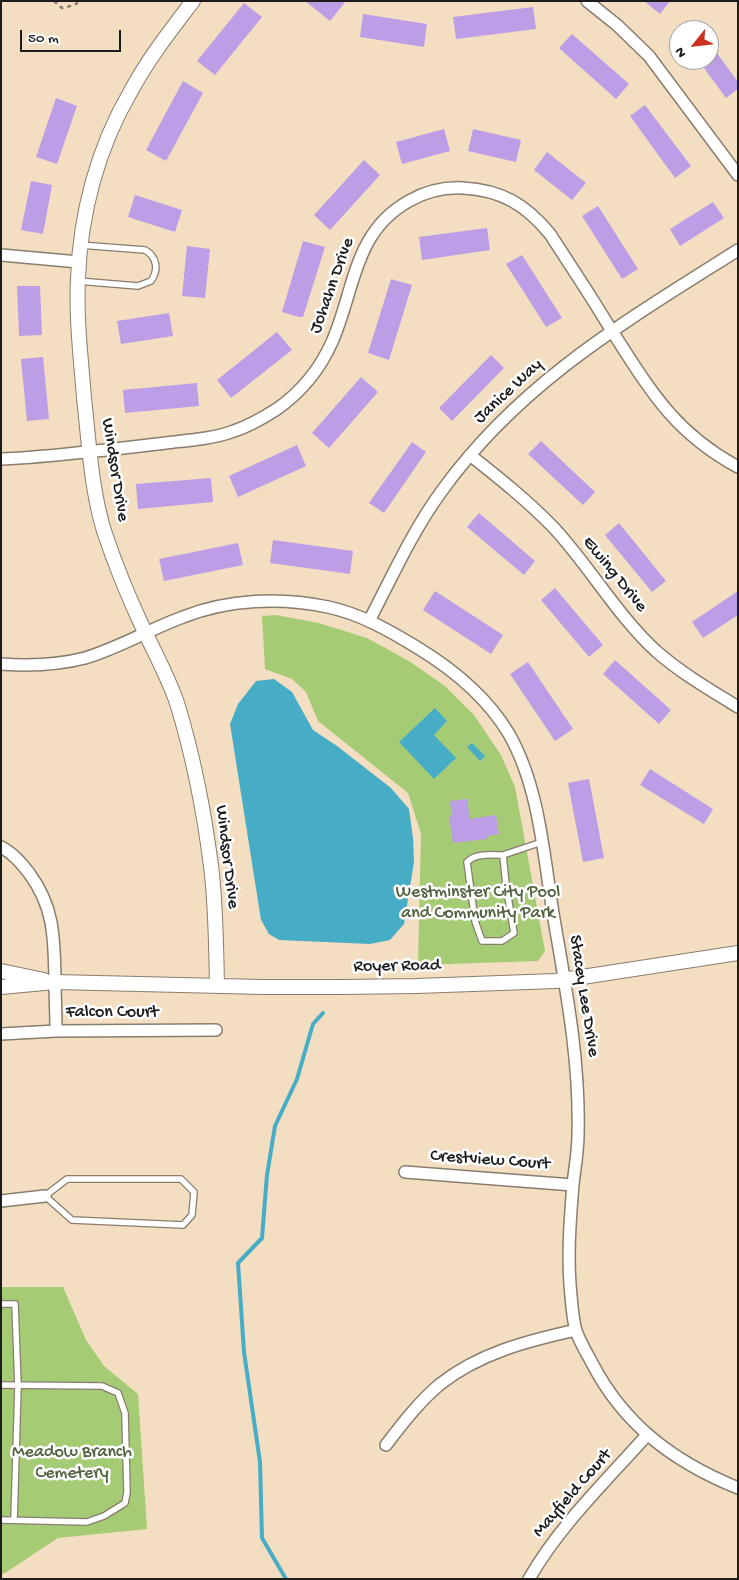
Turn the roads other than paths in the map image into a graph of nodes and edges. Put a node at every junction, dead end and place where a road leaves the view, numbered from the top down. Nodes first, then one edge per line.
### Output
1 (193, 1) edge
2 (587, 1) edge
3 (738, 175) edge
4 (80, 244) junction
5 (738, 250) edge
6 (1, 256) edge
7 (79, 262) junction
8 (78, 281) junction
9 (612, 330) junction
10 (89, 451) junction
11 (470, 455) junction
12 (1, 460) edge
13 (738, 467) edge
14 (369, 621) junction
15 (145, 633) junction
16 (1, 664) edge
17 (738, 707) edge
18 (542, 842) junction
19 (1, 847) edge
20 (503, 855) junction
21 (738, 953) edge
22 (1, 971) edge
23 (565, 980) junction
24 (54, 982) junction
25 (217, 985) junction
26 (1, 987) edge
27 (216, 1030) dead end
28 (56, 1031) junction
29 (1, 1034) edge
30 (405, 1172) dead end
31 (573, 1185) junction
32 (45, 1196) junction
33 (1, 1201) edge
34 (1, 1304) edge
35 (576, 1330) junction
36 (1, 1385) edge
37 (18, 1386) junction
38 (647, 1435) junction
39 (386, 1445) dead end
40 (738, 1488) edge
41 (1, 1520) edge
42 (14, 1520) junction
43 (529, 1579) edge

1 - 4 street, Windsor Drive
2 - 3 street
4 - 7 street, Windsor Drive
4 - 8 lane
5 - 9 street, Janice Way
6 - 7 street
7 - 8 street, Windsor Drive
8 - 10 street, Windsor Drive
9 - 10 street, Johahn Drive
9 - 11 street, Janice Way
9 - 13 street, Johahn Drive
10 - 12 street, Johahn Drive
10 - 15 street, Windsor Drive
11 - 14 street, Janice Way
11 - 17 street, Ewing Drive
14 - 15 street, Stacey Lee Drive
14 - 18 street, Stacey Lee Drive
15 - 16 street, Stacey Lee Drive
15 - 25 street, Windsor Drive
18 - 20 lane
18 - 23 street, Stacey Lee Drive
19 - 24 street, Falcon Court
20 - 20 lane
21 - 23 street, Royer Road
22 - 24 street, Royer Road
23 - 25 street, Royer Road
23 - 31 street, Stacey Lee Drive
24 - 25 street, Royer Road
24 - 26 street, Royer Road
24 - 28 street, Falcon Court
27 - 28 street, Falcon Court
28 - 29 street
30 - 31 street, Crestview Court
31 - 35 street, Stacey Lee Drive
32 - 32 lane
32 - 33 street
34 - 37 lane
35 - 38 street, Stacey Lee Drive
35 - 39 street
36 - 37 lane
37 - 42 lane
37 - 42 lane
38 - 40 street, Stacey Lee Drive
38 - 43 street, Mayfield Court
41 - 42 lane

